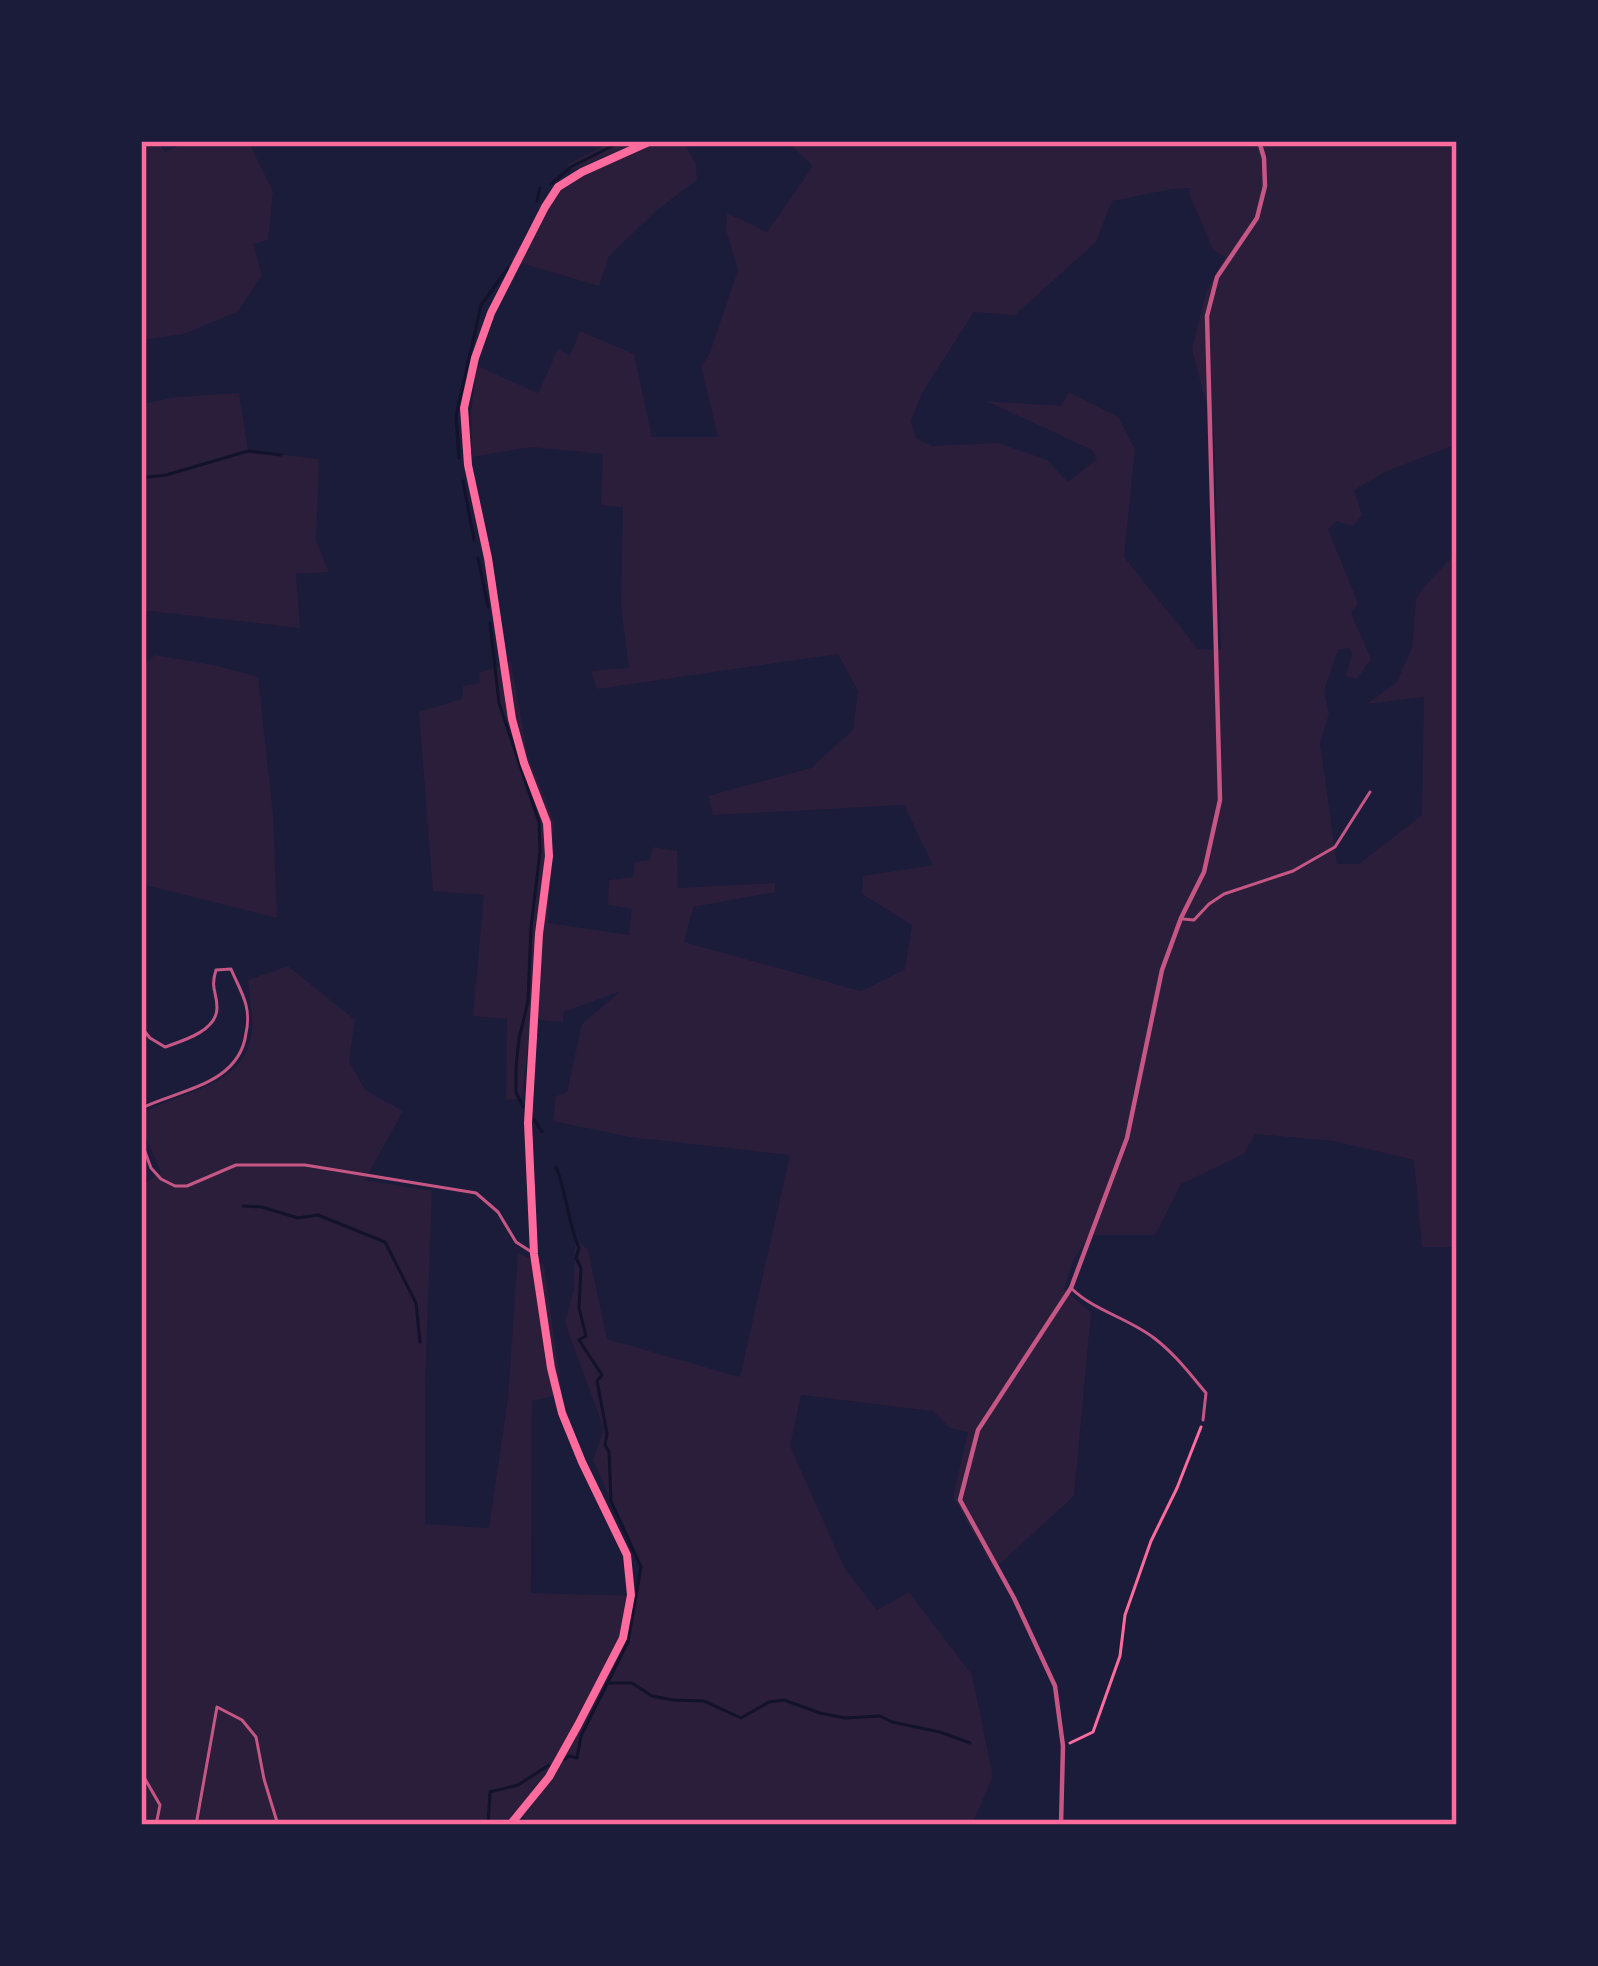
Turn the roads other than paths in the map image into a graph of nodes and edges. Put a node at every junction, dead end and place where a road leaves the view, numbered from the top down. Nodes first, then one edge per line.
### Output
1 (650, 141) edge
2 (1259, 141) edge
3 (1370, 792) dead end
4 (1181, 918) junction
5 (141, 1027) edge
6 (141, 1113) edge
7 (141, 1141) edge
8 (534, 1254) junction
9 (1071, 1288) junction
10 (1203, 1420) road end
11 (141, 1772) edge
12 (157, 1825) edge
13 (196, 1825) edge
14 (278, 1825) edge
15 (510, 1825) edge
16 (1061, 1825) edge

1 - 8 main road
2 - 4 street
3 - 4 lane
4 - 9 street
5 - 6 lane
7 - 8 lane
8 - 15 main road
9 - 10 lane
9 - 16 street
11 - 12 lane
13 - 14 lane

